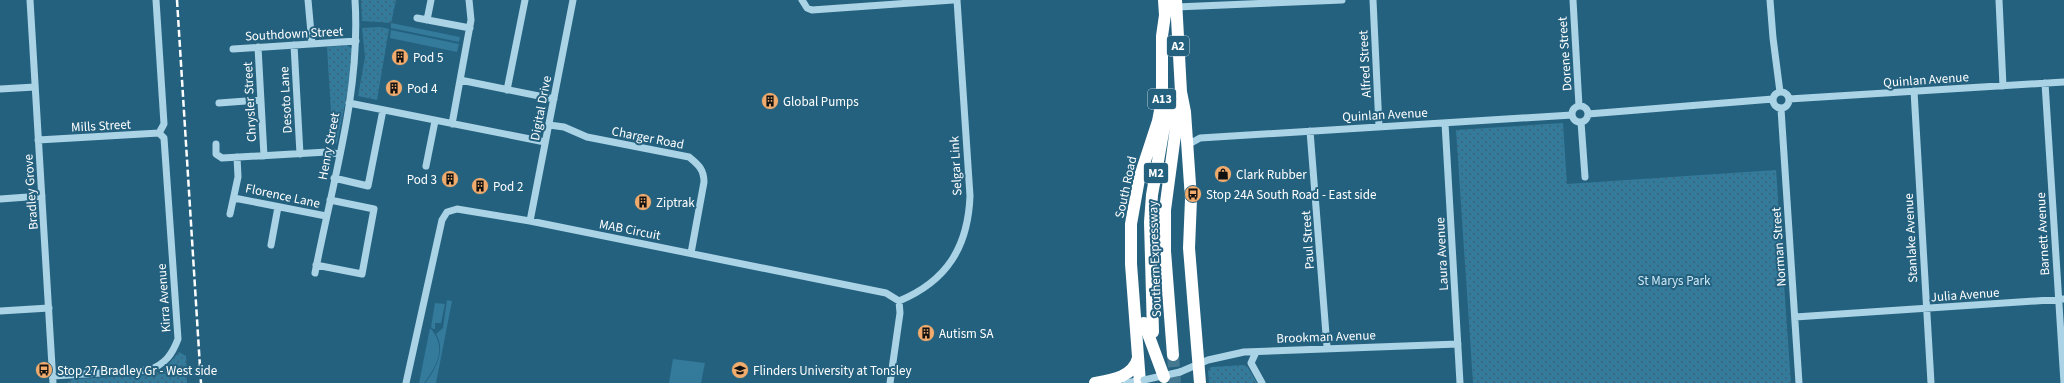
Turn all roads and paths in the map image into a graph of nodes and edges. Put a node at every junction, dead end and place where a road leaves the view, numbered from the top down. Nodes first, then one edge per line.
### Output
1 (30, 0) edge
2 (156, 0) edge
3 (308, 0) edge
4 (354, 0) edge
5 (431, 0) edge
6 (469, 0) edge
7 (525, 0) edge
8 (573, 0) edge
9 (802, 0) edge
10 (953, 0) edge
11 (957, 0) edge
12 (1164, 0) edge
13 (1342, 0) edge
14 (1373, 0) edge
15 (1573, 0) edge
16 (1770, 0) edge
17 (1999, 0) edge
18 (1176, 4) edge
19 (1165, 15) junction
20 (417, 18) dead end
21 (427, 20) junction
22 (470, 28) junction
23 (356, 41) junction
24 (312, 44) junction
25 (294, 45) junction
26 (258, 47) junction
27 (233, 49) dead end
28 (460, 80) junction
29 (2064, 82) edge
30 (2045, 83) junction
31 (2003, 86) junction
32 (35, 87) junction
33 (0, 89) edge
34 (507, 90) junction
35 (1914, 91) junction
36 (1180, 92) junction
37 (1780, 92) junction
38 (554, 99) junction
39 (1789, 99) junction
40 (261, 100) junction
41 (1773, 100) junction
42 (219, 103) dead end
43 (349, 103) junction
44 (1579, 106) junction
45 (1781, 109) junction
46 (383, 110) junction
47 (1588, 114) junction
48 (1572, 115) junction
49 (434, 121) junction
50 (1581, 122) junction
51 (1445, 123) junction
52 (452, 124) junction
53 (549, 124) junction
54 (1186, 126) junction
55 (1379, 127) junction
56 (1310, 131) junction
57 (161, 136) junction
58 (1200, 138) junction
59 (38, 140) junction
60 (545, 142) junction
61 (216, 144) dead end
62 (1187, 149) junction
63 (300, 154) junction
64 (339, 154) junction
65 (264, 156) junction
66 (237, 157) junction
67 (426, 166) dead end
68 (1585, 177) dead end
69 (334, 178) junction
70 (42, 196) junction
71 (234, 198) junction
72 (0, 199) edge
73 (330, 200) junction
74 (278, 207) junction
75 (230, 214) dead end
76 (326, 216) junction
77 (530, 221) junction
78 (271, 245) dead end
79 (691, 253) junction
80 (316, 265) junction
81 (315, 273) dead end
82 (1132, 276) junction
83 (2061, 299) edge
84 (899, 302) junction
85 (49, 308) junction
86 (1926, 308) junction
87 (0, 311) edge
88 (1795, 317) junction
89 (1153, 332) dead end
90 (1458, 344) junction
91 (1327, 347) junction
92 (1256, 352) junction
93 (1173, 355) tunnel mouth
94 (1138, 358) junction
95 (1198, 364) junction
96 (53, 380) edge
97 (1166, 380) edge
98 (1141, 381) edge
99 (406, 383) edge
100 (890, 383) edge
101 (1095, 383) edge
102 (1126, 383) edge
103 (1200, 383) edge
104 (1262, 383) edge
105 (1460, 383) edge
106 (1800, 383) edge
107 (1931, 383) edge
108 (2064, 383) edge

1 - 32 street, Bradley Grove
2 - 57 street, Kirra Avenue
3 - 24 street
4 - 23 street
5 - 21 street
6 - 22 street
7 - 34 street
8 - 38 street, Digital Drive
9 - 10 street
11 - 84 street, Selgar Link
12 - 19 highway, South Road
13 - 18 street
14 - 55 street, Alfred Street
15 - 44 street, Dorene Street
16 - 37 street
17 - 31 street
18 - 36 highway, A2
19 - 82 highway, South Road / A13
19 - 89 highway, Southern Expressway / M2
20 - 21 street
21 - 22 street
22 - 28 street
23 - 24 street, Southdown Street
23 - 43 street
24 - 25 street, Southdown Street
25 - 26 street, Southdown Street
25 - 63 street, Desoto Lane
26 - 27 street, Southdown Street
26 - 40 street, Chrysler Street
28 - 34 street
28 - 52 street
29 - 30 street, Quinlan Avenue
30 - 31 street, Quinlan Avenue
30 - 83 street, Barnett Avenue
31 - 35 street, Quinlan Avenue
32 - 33 street
32 - 59 street, Bradley Grove
34 - 38 street
35 - 39 street, Quinlan Avenue
35 - 86 street, Stanlake Avenue
36 - 54 highway, A13
36 - 93 highway, Southern Expressway / M2
37 - 39 street
37 - 41 street
38 - 53 street, Digital Drive
39 - 45 street
40 - 42 street
40 - 65 street, Chrysler Street
41 - 45 street
41 - 47 street
43 - 46 street, Henry Street
43 - 64 street, Henry Street
44 - 47 street
44 - 48 street
45 - 88 street, Norman Street
46 - 49 street, Henry Street
46 - 69 street
47 - 50 street
48 - 50 street
48 - 51 street, Quinlan Avenue
49 - 52 street, Henry Street
49 - 67 street
50 - 68 street
51 - 55 street, Quinlan Avenue
51 - 90 street, Laura Avenue
52 - 60 street, Henry Street
53 - 60 street, Digital Drive
53 - 79 street, Charger Road
54 - 58 street
54 - 62 highway, A13
55 - 56 street, Quinlan Avenue
56 - 58 street, Quinlan Avenue
56 - 91 street, Paul Street
57 - 59 street, Mills Street
57 - 96 street, Kirra Avenue
58 - 62 street
59 - 70 street, Bradley Grove
60 - 77 street, Digital Drive
61 - 66 street
62 - 95 highway, A13
63 - 64 street
63 - 65 street
64 - 69 street, Henry Street
65 - 66 street
66 - 71 street
69 - 73 street, Henry Street
70 - 72 street
70 - 85 street, Bradley Grove
71 - 74 street, Florence Lane
71 - 75 street
73 - 76 street, Henry Street
73 - 80 street
74 - 76 street, Florence Lane
74 - 78 street
76 - 80 street, Henry Street
77 - 79 street, MAB Circuit
77 - 99 street, MAB Circuit
79 - 84 street, MAB Circuit
80 - 81 street, Henry Street
82 - 94 highway, South Road / A13
82 - 97 highway, bridge
83 - 86 street, Julia Avenue
83 - 108 street, Barnett Avenue
84 - 100 street
85 - 87 street
85 - 96 street, Bradley Grove
86 - 88 street, Julia Avenue
86 - 107 street, Stanlake Avenue
88 - 106 street, Norman Street
90 - 91 street, Brookman Avenue
90 - 105 street, Laura Avenue
91 - 92 street, Brookman Avenue
92 - 95 street, Brookman Avenue
92 - 104 street
94 - 98 highway, South Road / A13
94 - 101 highway
95 - 97 street, Brookman Avenue, bridge
95 - 103 highway, A13
97 - 98 street, Brookman Avenue, bridge
98 - 102 street, Brookman Avenue

